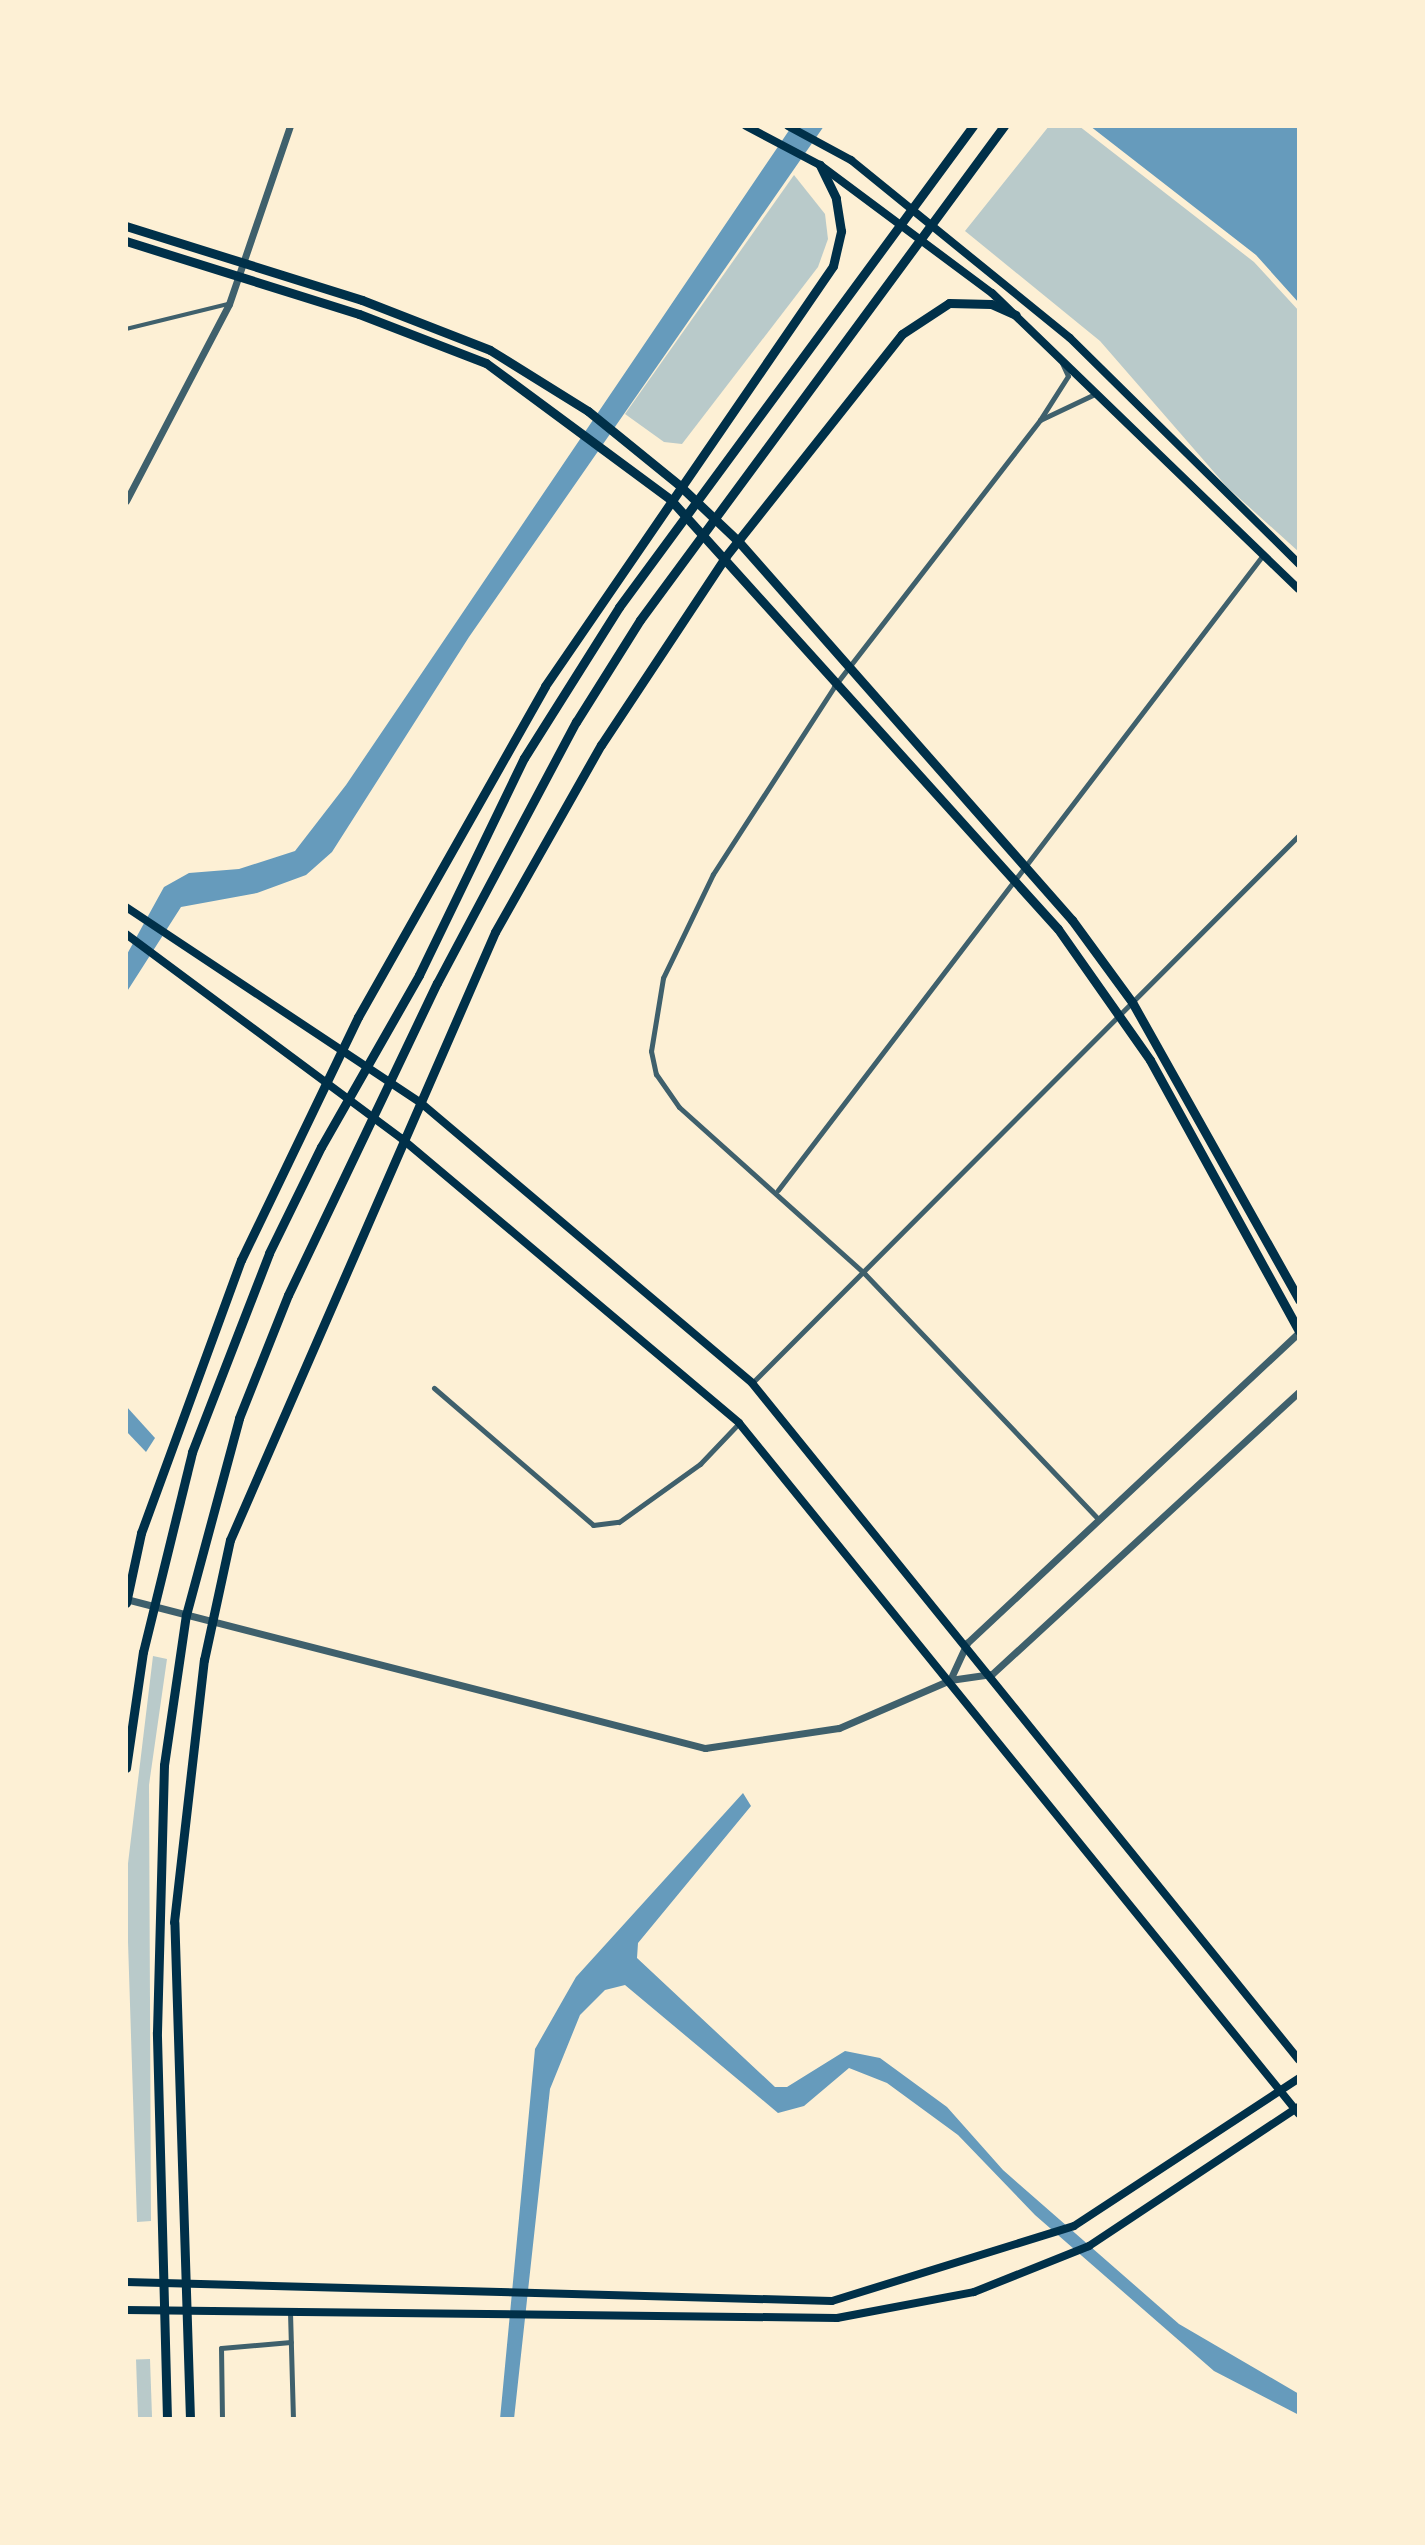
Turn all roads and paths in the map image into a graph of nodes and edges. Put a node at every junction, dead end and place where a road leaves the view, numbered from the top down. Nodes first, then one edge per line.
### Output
1 (290, 126) edge
2 (746, 126) edge
3 (788, 126) edge
4 (973, 126) edge
5 (1004, 126) edge
6 (820, 165) junction
7 (126, 226) edge
8 (126, 241) edge
9 (246, 263) junction
10 (241, 276) junction
11 (229, 304) junction
12 (1016, 315) junction
13 (126, 329) edge
14 (1056, 351) junction
15 (1099, 392) junction
16 (1040, 420) junction
17 (679, 485) junction
18 (670, 499) junction
19 (126, 501) edge
20 (739, 542) junction
21 (1264, 554) junction
22 (726, 556) junction
23 (1299, 564) edge
24 (1299, 589) edge
25 (847, 670) junction
26 (834, 687) junction
27 (1299, 835) edge
28 (1026, 866) junction
29 (1015, 881) junction
30 (126, 907) edge
31 (126, 934) edge
32 (1132, 1002) junction
33 (1121, 1012) junction
34 (341, 1052) junction
35 (366, 1068) junction
36 (325, 1083) junction
37 (389, 1083) junction
38 (348, 1099) junction
39 (421, 1103) junction
40 (373, 1117) junction
41 (401, 1138) junction
42 (778, 1190) junction
43 (864, 1273) junction
44 (1299, 1300) edge
45 (1299, 1332) edge
46 (752, 1383) junction
47 (434, 1388) dead end
48 (1299, 1392) edge
49 (739, 1423) junction
50 (1098, 1519) junction
51 (126, 1600) edge
52 (156, 1608) junction
53 (186, 1615) junction
54 (212, 1623) junction
55 (967, 1643) junction
56 (992, 1674) junction
57 (950, 1680) junction
58 (126, 1768) edge
59 (1299, 2060) edge
60 (1299, 2078) edge
61 (1280, 2090) junction
62 (1298, 2110) edge
63 (126, 2282) edge
64 (163, 2282) junction
65 (186, 2284) junction
66 (126, 2310) edge
67 (164, 2312) junction
68 (290, 2312) junction
69 (186, 2313) junction
70 (291, 2342) junction
71 (167, 2419) edge
72 (190, 2419) edge
73 (222, 2419) edge
74 (293, 2419) edge

1 - 9 street
2 - 6 main road
3 - 23 main road
4 - 35 main road
5 - 37 main road
6 - 12 main road
6 - 17 main road
7 - 9 main road
8 - 10 main road
9 - 10 street
9 - 17 main road
10 - 11 street
10 - 18 main road
11 - 13 street
11 - 19 street
12 - 14 main road
12 - 20 main road
14 - 15 main road
14 - 16 street
15 - 16 street
15 - 21 main road
16 - 25 street
17 - 18 main road
17 - 20 main road
18 - 22 main road
18 - 34 main road
20 - 22 main road
20 - 25 main road
21 - 24 main road
21 - 28 street
22 - 26 main road
22 - 39 main road
25 - 26 street
25 - 28 main road
26 - 29 main road
26 - 42 street
27 - 32 street
28 - 29 street
28 - 32 main road
29 - 33 main road
29 - 42 street
30 - 34 main road
31 - 36 main road
32 - 33 street
32 - 44 main road
33 - 43 street
33 - 45 main road
34 - 35 main road
34 - 36 main road
35 - 37 main road
35 - 38 main road
36 - 38 main road
36 - 51 main road
37 - 39 main road
37 - 40 main road
38 - 40 main road
38 - 52 main road
39 - 41 main road
39 - 46 main road
40 - 41 main road
40 - 53 main road
41 - 49 main road
41 - 54 main road
42 - 43 street
43 - 46 street
43 - 50 street
45 - 50 street
46 - 55 main road
47 - 49 street
48 - 56 street
49 - 57 main road
50 - 55 street
51 - 52 street
52 - 53 street
52 - 58 main road
53 - 54 street
53 - 64 main road
54 - 57 street
54 - 65 main road
55 - 56 main road
55 - 57 street
56 - 57 street
56 - 59 main road
57 - 61 main road
60 - 61 main road
61 - 62 main road
61 - 65 main road
62 - 68 main road
63 - 64 main road
64 - 65 main road
64 - 67 main road
65 - 69 main road
66 - 67 main road
67 - 69 main road
67 - 71 main road
68 - 69 main road
68 - 70 street
69 - 72 main road
70 - 73 street
70 - 74 street

